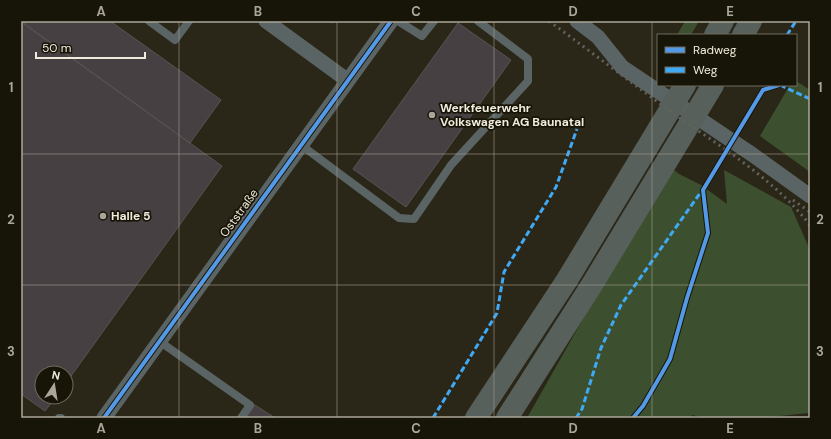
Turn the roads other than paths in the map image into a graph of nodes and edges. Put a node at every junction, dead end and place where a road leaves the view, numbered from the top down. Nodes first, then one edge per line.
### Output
1 (149, 21) edge
2 (189, 21) edge
3 (266, 21) edge
4 (391, 21) edge
5 (398, 21) edge
6 (434, 21) edge
7 (478, 21) edge
8 (577, 21) edge
9 (723, 21) edge
10 (751, 21) edge
11 (716, 34) edge
12 (744, 34) edge
13 (347, 80) junction
14 (684, 86) edge
15 (712, 86) edge
16 (301, 145) junction
17 (810, 196) edge
18 (159, 341) junction
19 (104, 418) edge
20 (241, 418) edge
21 (476, 418) edge
22 (507, 418) edge

1 - 2 lane
3 - 13 street
4 - 13 street, Oststraße
5 - 6 lane
7 - 16 lane
8 - 17 street
9 - 11 highway
10 - 12 highway
13 - 16 street, Oststraße
14 - 21 highway
15 - 22 highway
16 - 18 street, Oststraße
18 - 19 street, Oststraße
18 - 20 lane

